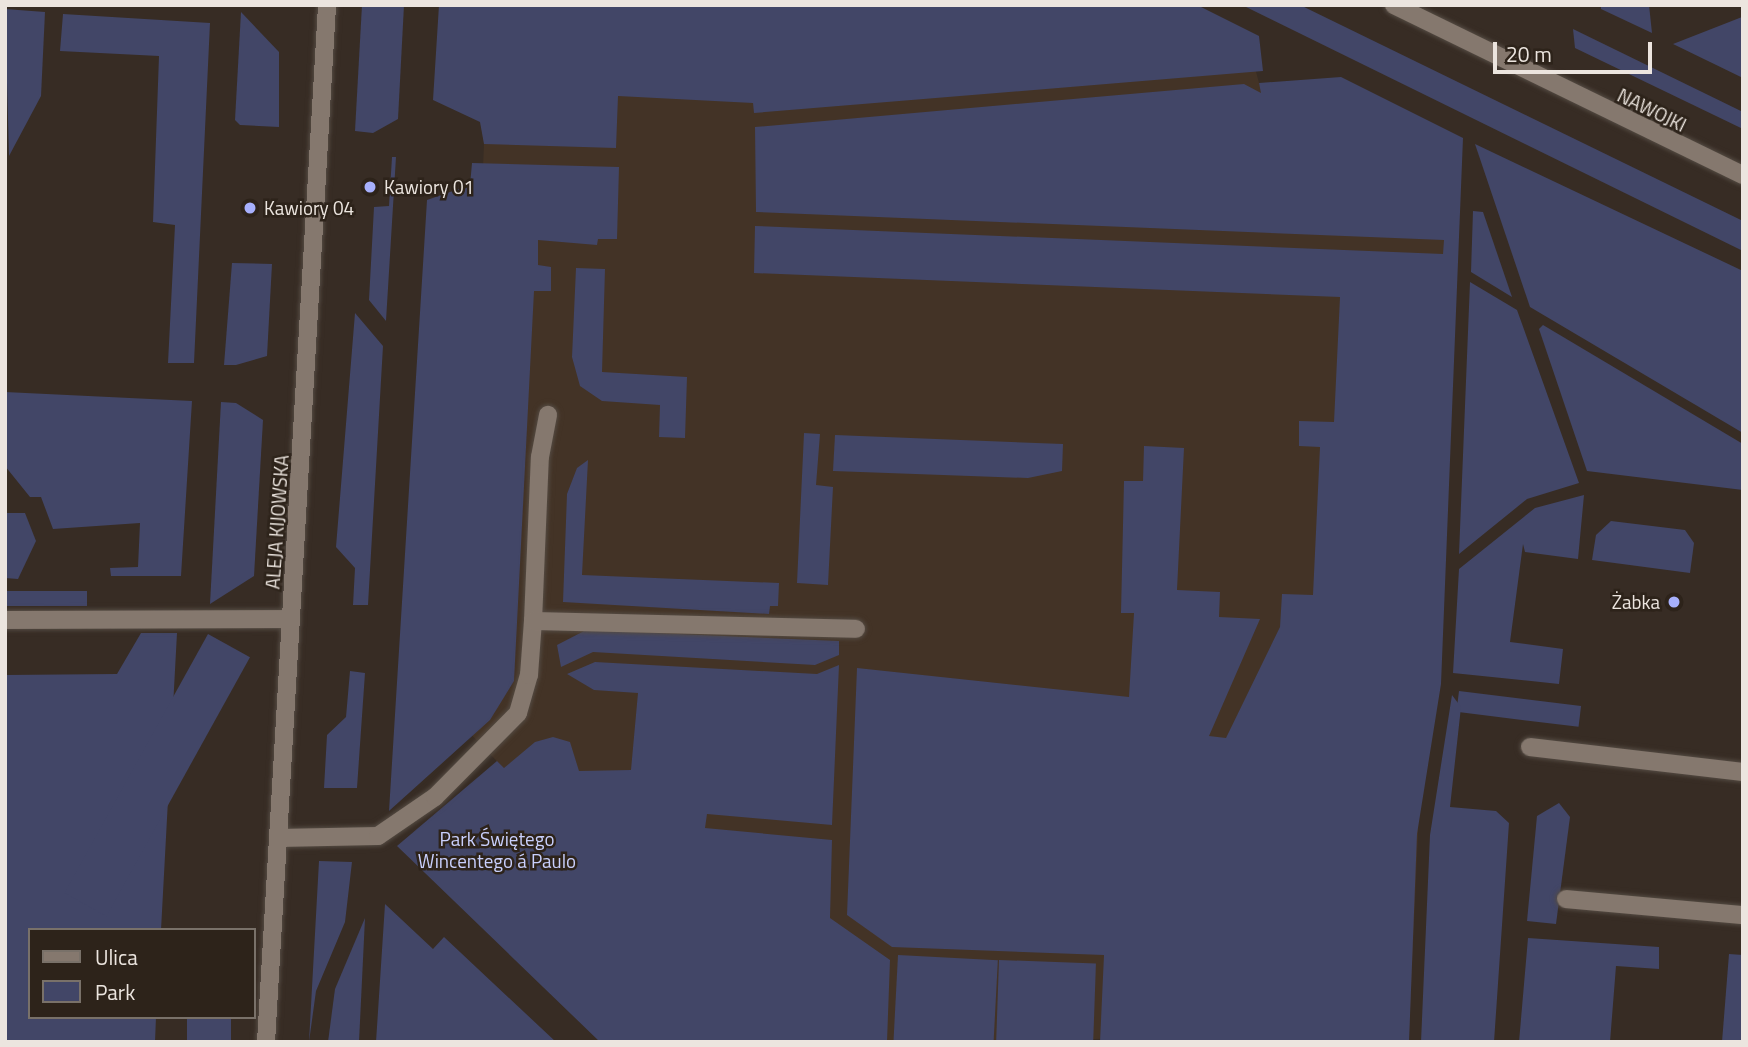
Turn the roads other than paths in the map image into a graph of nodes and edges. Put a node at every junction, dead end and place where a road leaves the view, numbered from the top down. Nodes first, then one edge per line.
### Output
1 (327, 5) edge
2 (1394, 5) edge
3 (1743, 175) edge
4 (548, 415) dead end
5 (5, 620) edge
6 (291, 620) junction
7 (533, 621) junction
8 (856, 629) dead end
9 (1530, 747) dead end
10 (1743, 772) edge
11 (278, 838) junction
12 (1566, 899) dead end
13 (1743, 915) edge
14 (266, 1042) edge

1 - 6 street, ALEJA KIJOWSKA
2 - 3 street, NAWOJKI
4 - 7 street
5 - 6 street
6 - 11 street, ALEJA KIJOWSKA
7 - 8 street
7 - 11 street
9 - 10 street
11 - 14 street, ALEJA KIJOWSKA
12 - 13 street

